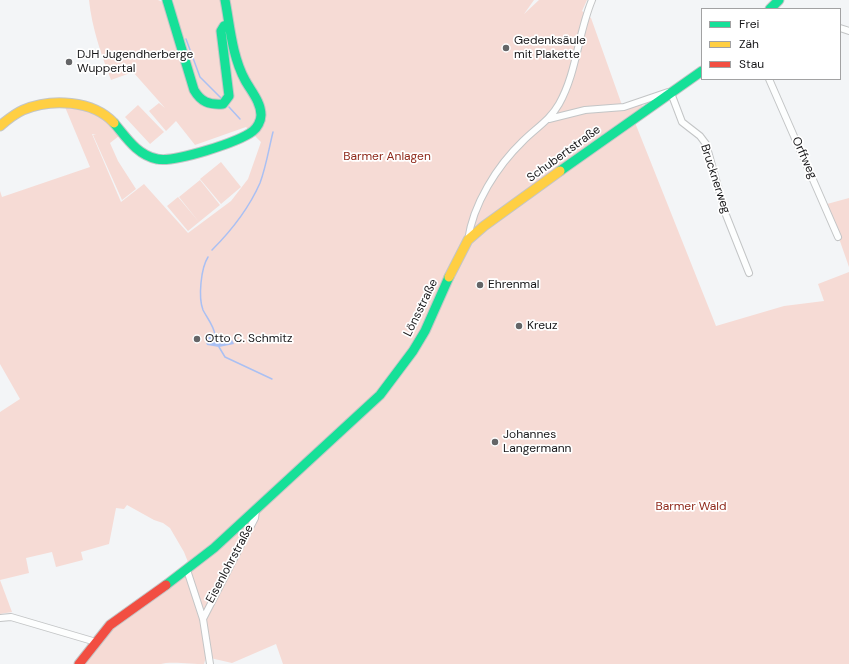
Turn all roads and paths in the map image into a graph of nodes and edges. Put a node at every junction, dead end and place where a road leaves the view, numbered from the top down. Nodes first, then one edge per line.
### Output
1 (167, 0) edge
2 (224, 0) edge
3 (592, 0) edge
4 (229, 24) junction
5 (701, 72) edge
6 (769, 80) edge
7 (673, 91) junction
8 (549, 119) junction
9 (0, 126) edge
10 (838, 237) dead end
11 (468, 240) junction
12 (750, 273) dead end
13 (256, 510) junction
14 (187, 570) junction
15 (0, 618) edge
16 (203, 619) junction
17 (96, 642) junction
18 (79, 664) edge
19 (210, 664) edge

1 - 4 street
2 - 4 street
3 - 8 street, Lönsstraße
4 - 9 street
5 - 7 street, Schubertstraße
6 - 10 street, Orffweg
7 - 8 street, Schubertstraße
7 - 11 street, Schubertstraße
7 - 12 street, Brucknerweg
8 - 11 street, Lönsstraße
11 - 13 street, Lönsstraße
13 - 14 street, Lönsstraße
13 - 16 street, Eisenlohrstraße
14 - 16 street
14 - 17 street, Lönsstraße
15 - 17 street
16 - 19 street
17 - 18 street, Lönsstraße

